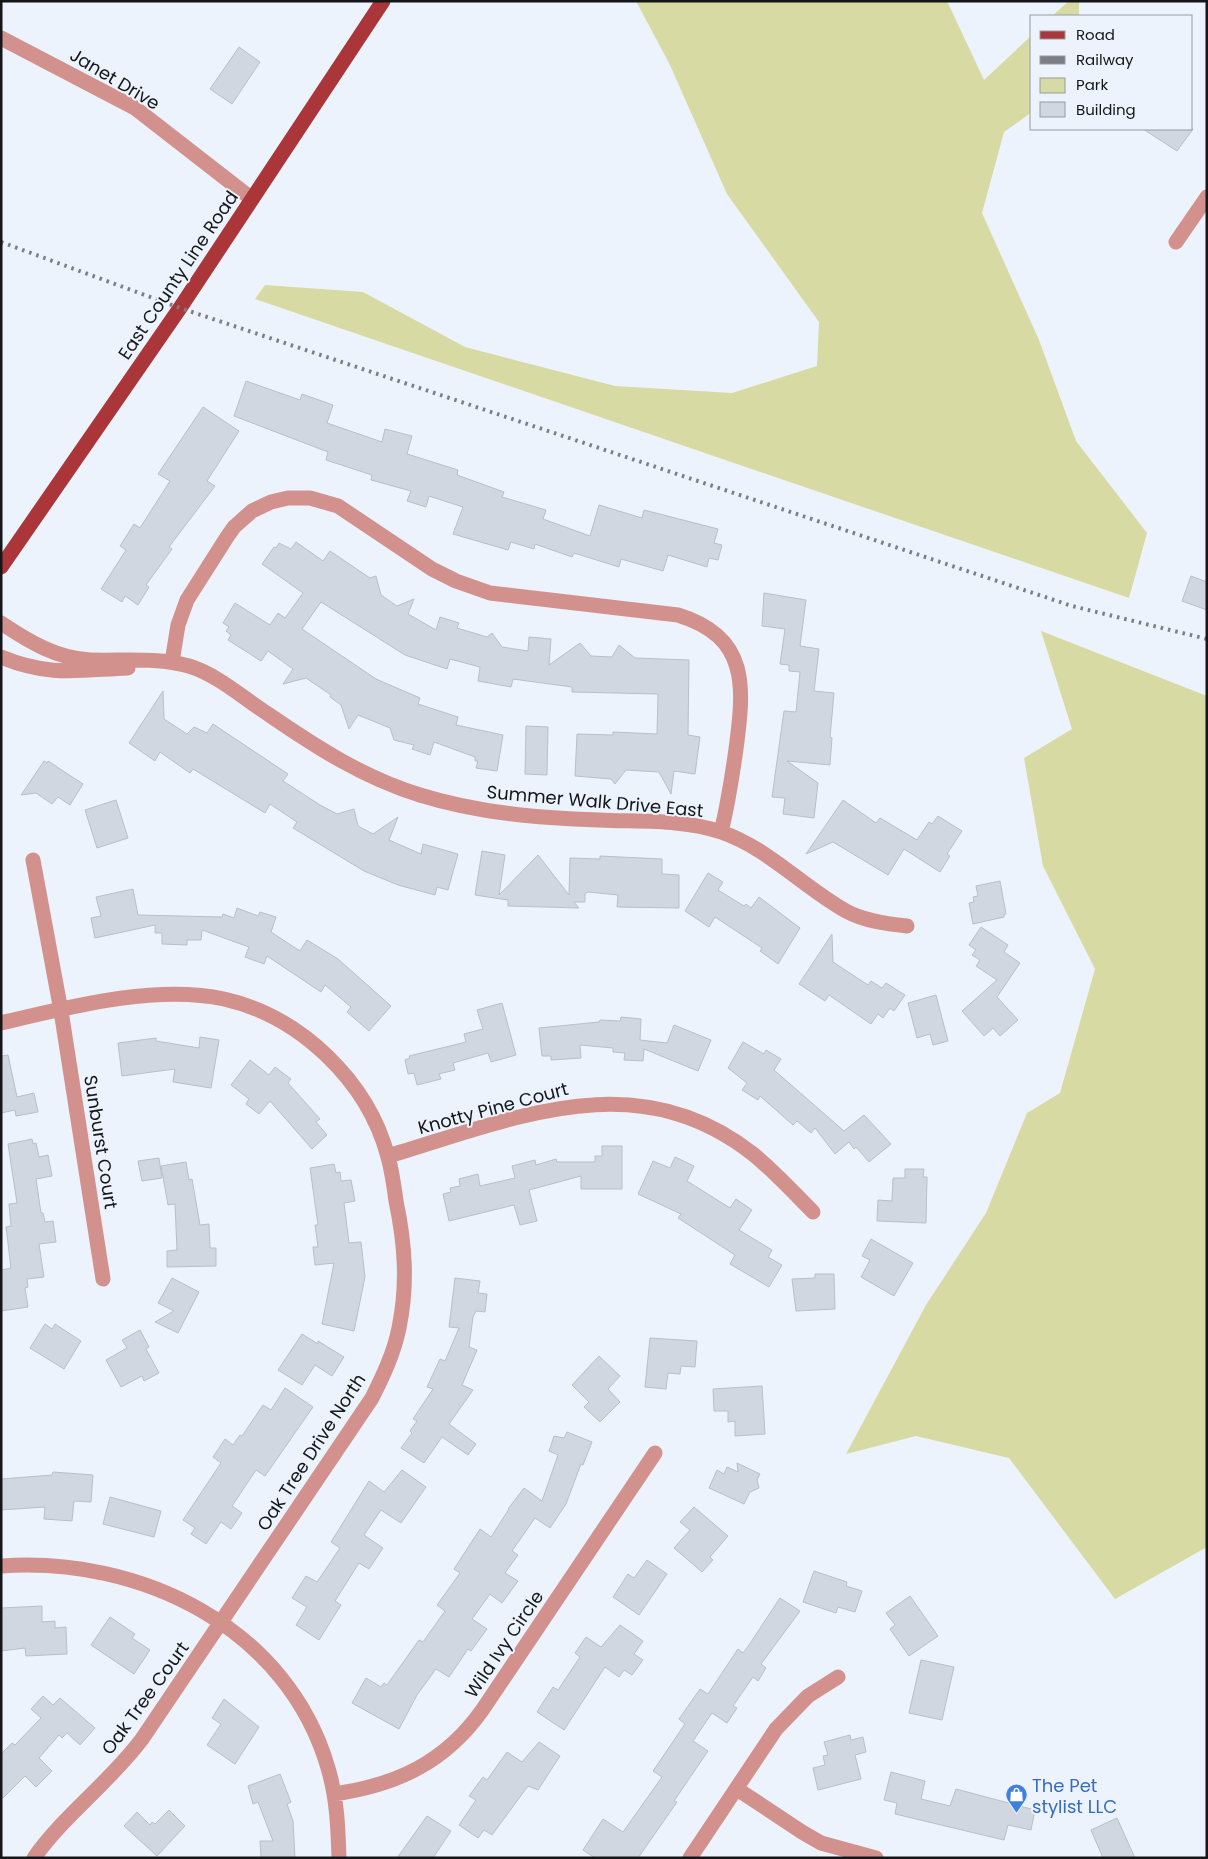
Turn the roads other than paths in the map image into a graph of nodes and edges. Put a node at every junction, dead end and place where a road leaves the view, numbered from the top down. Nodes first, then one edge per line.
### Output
1 (383, 1) edge
2 (1, 38) edge
3 (1207, 196) edge
4 (252, 199) junction
5 (1176, 242) dead end
6 (1, 567) edge
7 (1, 623) edge
8 (1, 657) edge
9 (172, 662) junction
10 (721, 832) junction
11 (33, 860) dead end
12 (907, 926) dead end
13 (61, 1011) junction
14 (1, 1023) edge
15 (388, 1156) junction
16 (813, 1212) dead end
17 (103, 1279) dead end
18 (655, 1453) dead end
19 (1, 1566) edge
20 (221, 1624) junction
21 (838, 1677) dead end
22 (737, 1789) junction
23 (334, 1794) junction
24 (34, 1858) edge
25 (339, 1858) edge
26 (690, 1858) edge
27 (876, 1858) edge

1 - 4 main road, East County Line Road
2 - 4 street, Janet Drive
3 - 5 street
4 - 6 main road, East County Line Road
7 - 9 street, Summer Walk Drive East
8 - 9 street
9 - 10 street, Summer Walk Drive East
9 - 10 street
10 - 12 street, Summer Walk Drive East
11 - 13 street, Sunburst Court
13 - 14 street, Oak Tree Drive North
13 - 15 street, Oak Tree Drive North
13 - 17 street, Sunburst Court
15 - 16 street, Knotty Pine Court
15 - 20 street, Oak Tree Drive North
18 - 23 street, Wild Ivy Circle
19 - 20 street
20 - 23 street
20 - 24 street, Oak Tree Court
21 - 22 street
22 - 26 street
22 - 27 street
23 - 25 street

